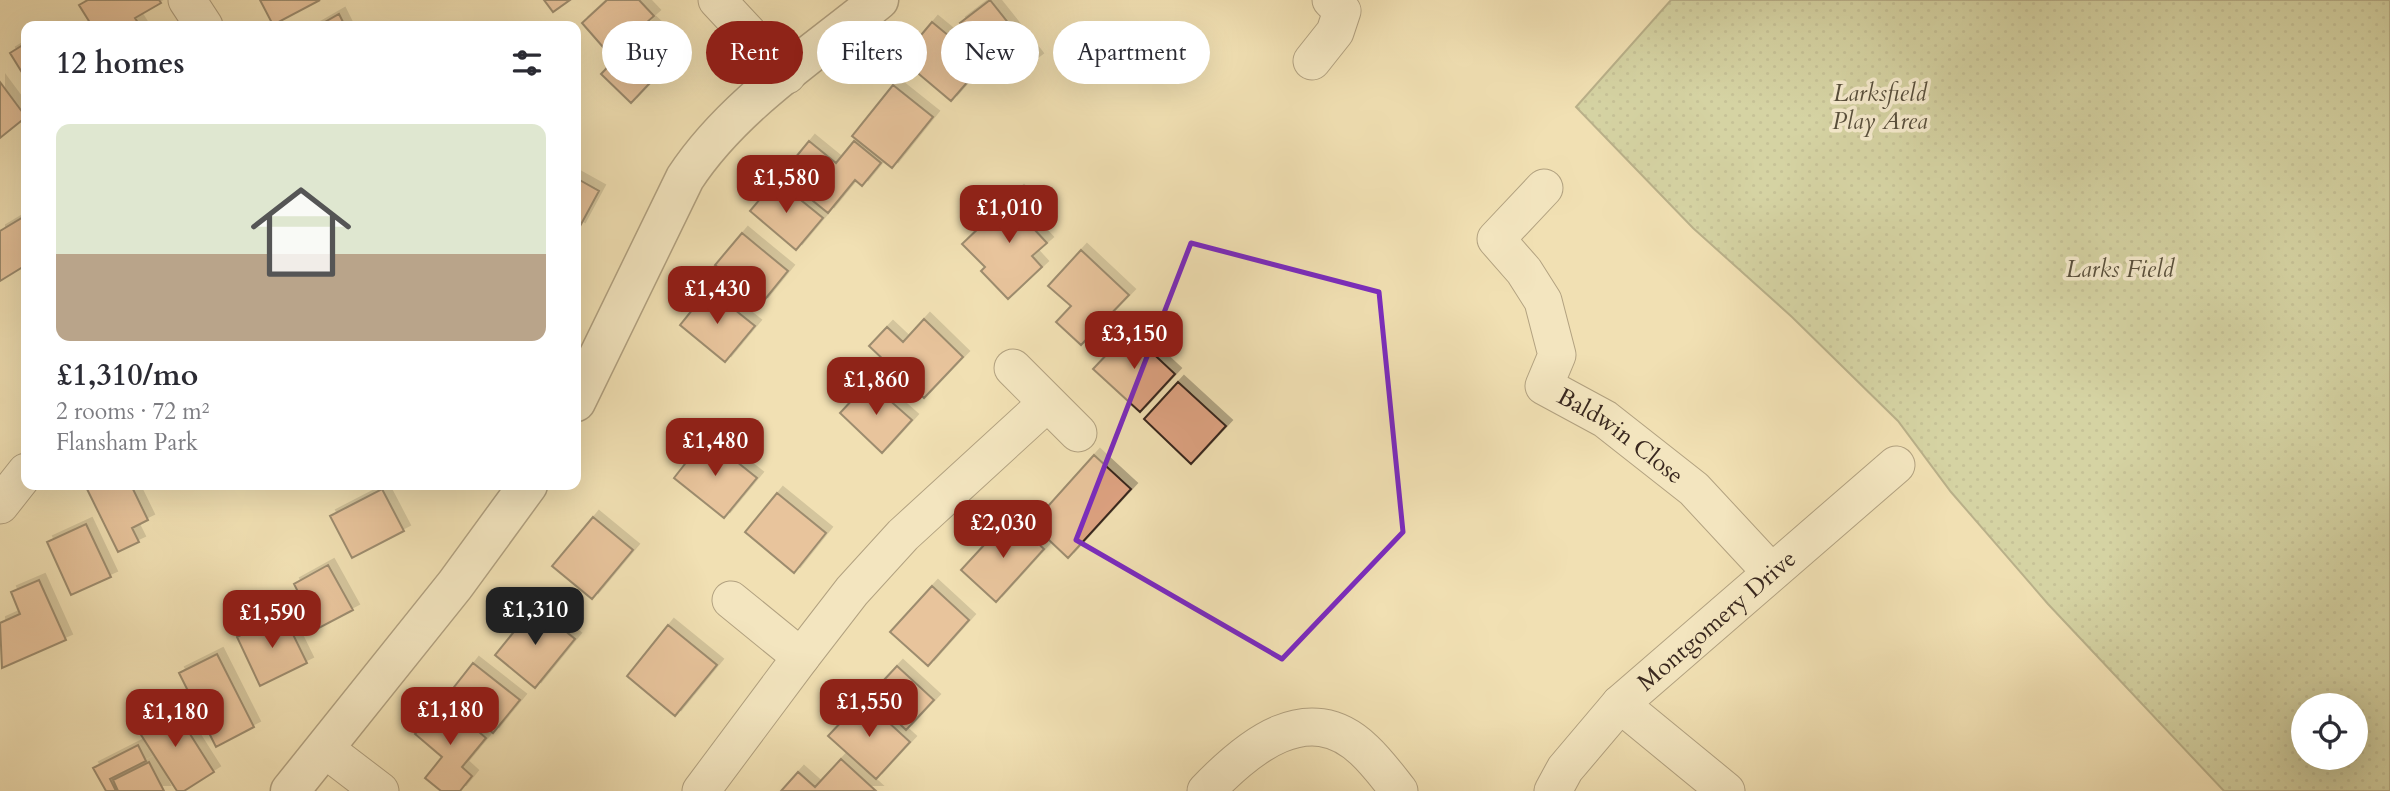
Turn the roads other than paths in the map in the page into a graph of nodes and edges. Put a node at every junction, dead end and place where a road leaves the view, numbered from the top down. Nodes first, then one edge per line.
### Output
1 (187, 0) edge
2 (717, 0) edge
3 (879, 0) edge
4 (1345, 4) edge
5 (201, 21) edge
6 (737, 21) edge
7 (1312, 61) dead end
8 (803, 62) edge
9 (776, 84) edge
10 (1544, 188) dead end
11 (585, 355) edge
12 (1013, 368) dead end
13 (581, 376) edge
14 (1047, 403) junction
15 (1078, 433) dead end
16 (1896, 465) dead end
17 (21, 478) edge
18 (524, 490) edge
19 (0, 505) edge
20 (1771, 572) junction
21 (731, 600) dead end
22 (801, 657) junction
23 (1620, 704) junction
24 (325, 749) junction
25 (290, 791) edge
26 (380, 791) edge
27 (701, 791) edge
28 (1206, 791) edge
29 (1399, 791) edge
30 (1553, 791) edge
31 (1726, 791) edge

1 - 5 street
2 - 6 street
3 - 8 street
4 - 7 street
9 - 11 street
10 - 20 street, Baldwin Close
11 - 13 street
12 - 14 street
14 - 15 street
14 - 22 street
16 - 20 street, Montgomery Drive
17 - 19 street
18 - 24 street
20 - 23 street, Montgomery Drive
21 - 22 street
22 - 27 street
23 - 30 street, Montgomery Drive
23 - 31 street
24 - 25 street
24 - 26 street
28 - 29 street

